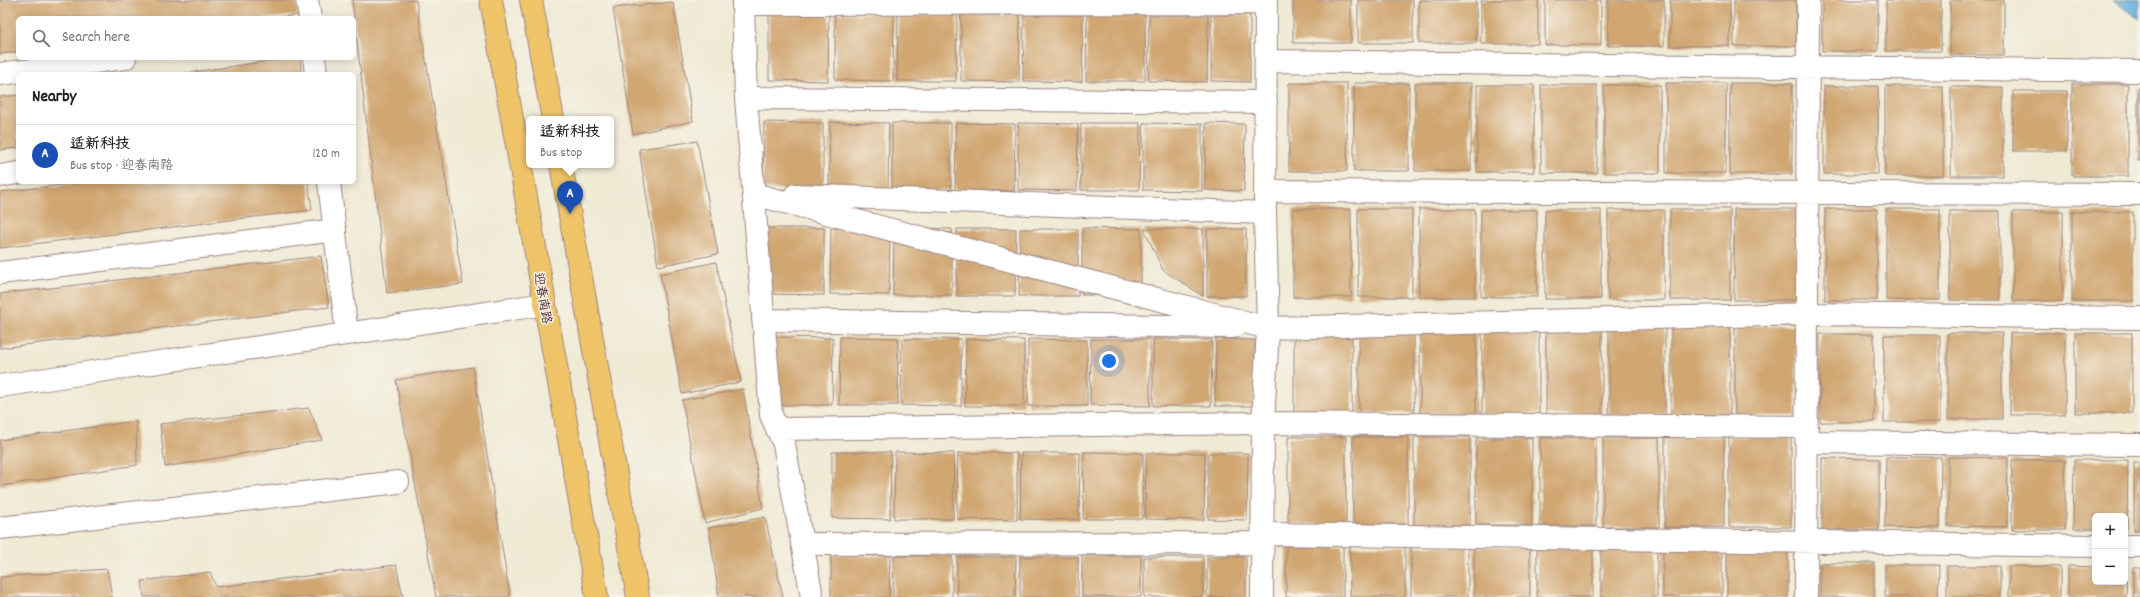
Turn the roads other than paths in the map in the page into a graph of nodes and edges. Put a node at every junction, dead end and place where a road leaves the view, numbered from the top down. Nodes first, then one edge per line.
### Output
1 (308, 0) edge
2 (491, 0) edge
3 (531, 0) edge
4 (1808, 0) edge
5 (1266, 2) edge
6 (310, 16) edge
7 (109, 60) edge
8 (314, 60) edge
9 (1266, 60) junction
10 (1808, 66) junction
11 (2140, 71) edge
12 (316, 72) edge
13 (0, 74) edge
14 (746, 98) junction
15 (1266, 102) junction
16 (551, 116) edge
17 (562, 168) edge
18 (16, 173) edge
19 (0, 176) edge
20 (329, 184) edge
21 (1265, 191) junction
22 (1808, 192) junction
23 (754, 194) junction
24 (2140, 194) edge
25 (1265, 213) junction
26 (335, 230) junction
27 (0, 273) edge
28 (545, 304) junction
29 (1808, 314) junction
30 (2140, 318) edge
31 (764, 320) junction
32 (1268, 328) junction
33 (347, 334) junction
34 (0, 386) edge
35 (1263, 423) junction
36 (777, 429) junction
37 (1806, 434) junction
38 (2140, 445) edge
39 (398, 482) dead end
40 (0, 528) edge
41 (1263, 539) junction
42 (1806, 541) junction
43 (802, 544) junction
44 (2092, 546) edge
45 (2128, 546) edge
46 (2140, 546) edge
47 (597, 597) edge
48 (638, 597) edge
49 (812, 597) edge
50 (1262, 597) edge
51 (1806, 597) edge

1 - 6 street
2 - 28 main road, 迎春南路
3 - 16 main road
4 - 10 street
5 - 9 street
5 - 14 street
7 - 13 street
8 - 12 street
9 - 10 street
9 - 15 street
10 - 11 street
10 - 22 street
14 - 15 street
14 - 23 street
15 - 21 street
17 - 48 main road
18 - 19 street
20 - 26 street
21 - 22 street
21 - 25 street
22 - 24 street
22 - 29 street
23 - 25 street
23 - 31 street
23 - 32 street
25 - 32 street
26 - 27 street
26 - 33 street
28 - 33 street
28 - 47 main road, 迎春南路
29 - 30 street
29 - 32 street
29 - 37 street
31 - 32 street
31 - 36 street
32 - 35 street
33 - 34 street
35 - 36 street
35 - 37 street
35 - 41 street
36 - 43 street
37 - 38 street
37 - 42 street
39 - 40 street
41 - 42 street
41 - 43 street
41 - 50 street
42 - 44 street
42 - 51 street
43 - 49 street
45 - 46 street

